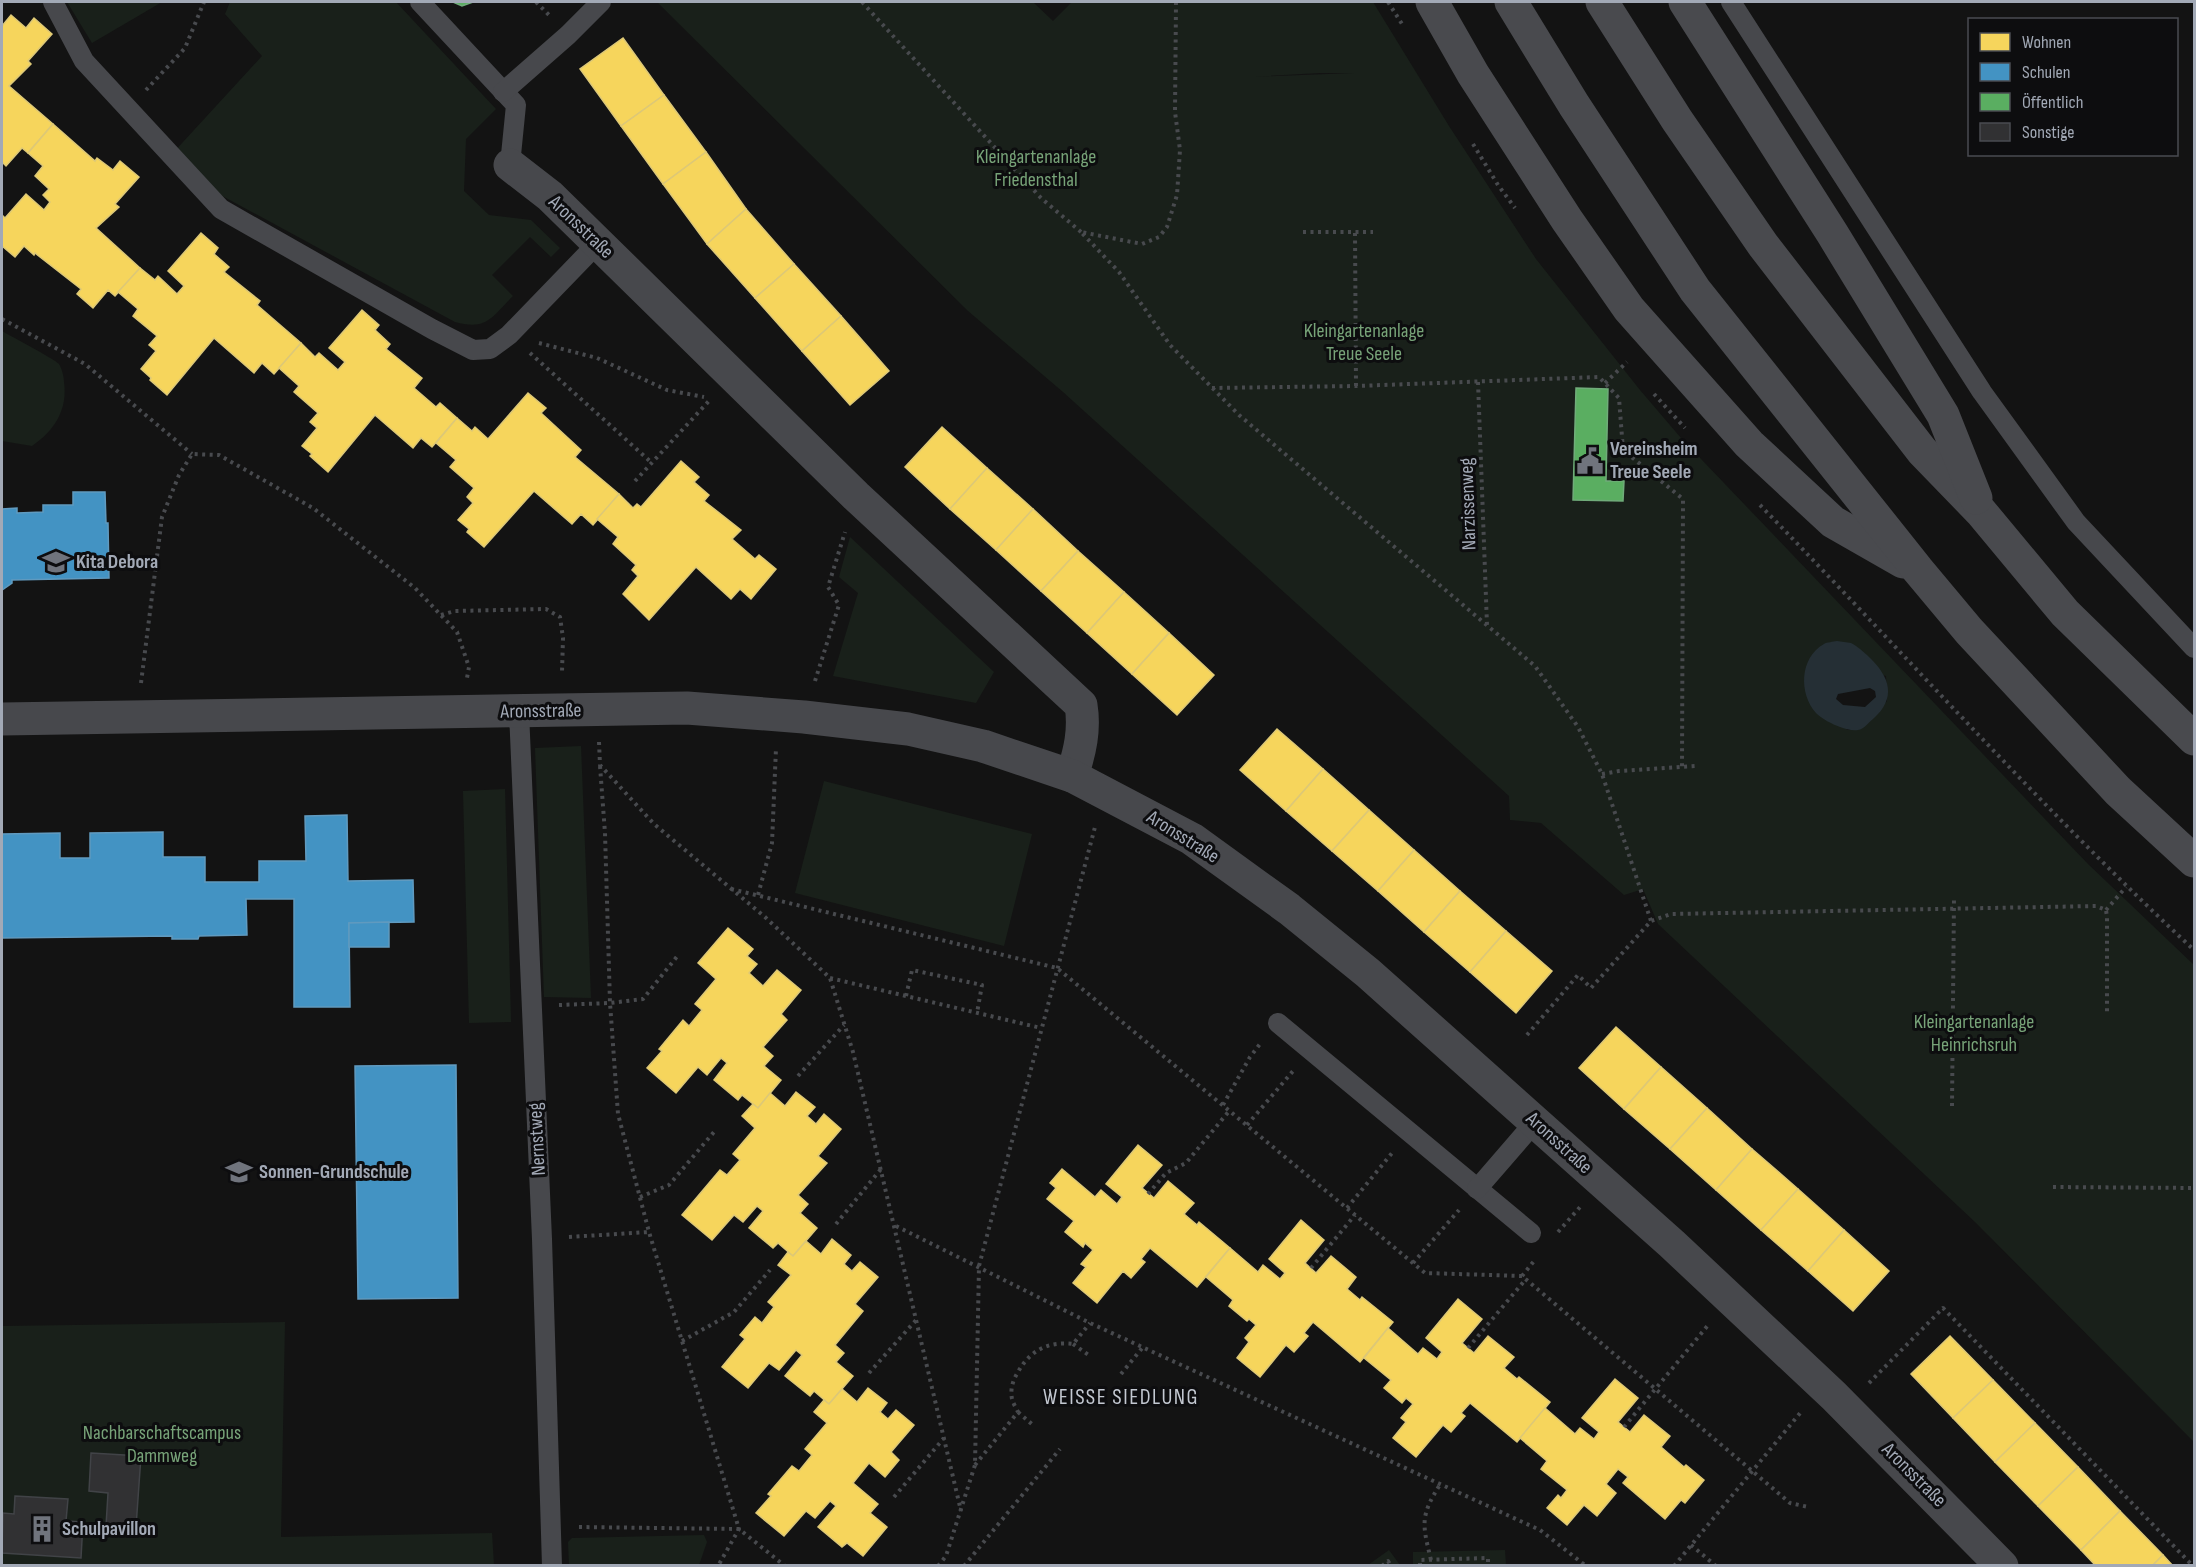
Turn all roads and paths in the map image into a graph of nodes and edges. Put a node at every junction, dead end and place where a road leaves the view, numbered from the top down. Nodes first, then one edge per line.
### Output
1 (53, 2) edge
2 (204, 2) edge
3 (420, 2) edge
4 (601, 2) edge
5 (862, 2) edge
6 (1176, 2) edge
7 (1432, 2) edge
8 (1511, 2) edge
9 (1602, 2) edge
10 (1685, 2) edge
11 (1731, 2) edge
12 (503, 92) junction
13 (129, 109) junction
14 (510, 165) joint
15 (1081, 232) junction
16 (1303, 232) dead end
17 (1372, 232) dead end
18 (1355, 233) junction
19 (598, 243) junction
20 (2, 319) edge
21 (509, 335) junction
22 (1627, 362) dead end
23 (1478, 382) junction
24 (1605, 382) junction
25 (1356, 386) junction
26 (1212, 388) junction
27 (192, 454) junction
28 (652, 463) junction
29 (635, 481) dead end
30 (856, 496) junction
31 (1981, 512) junction
32 (1917, 570) junction
33 (441, 615) junction
34 (1487, 626) junction
35 (2194, 648) edge
36 (562, 672) dead end
37 (815, 681) dead end
38 (465, 712) junction
39 (519, 712) junction
40 (136, 717) junction
41 (2, 719) edge
42 (599, 738) dead end
43 (2194, 739) edge
44 (776, 743) dead end
45 (600, 765) junction
46 (1695, 766) dead end
47 (1682, 768) junction
48 (1602, 774) junction
49 (1072, 776) junction
50 (1104, 791) junction
51 (2194, 861) edge
52 (2126, 887) dead end
53 (731, 889) junction
54 (758, 895) junction
55 (1954, 898) dead end
56 (1954, 909) junction
57 (2106, 910) junction
58 (1651, 921) junction
59 (679, 954) dead end
60 (1057, 968) junction
61 (830, 978) junction
62 (906, 996) junction
63 (610, 1003) junction
64 (531, 1006) junction
65 (977, 1013) junction
66 (2107, 1015) dead end
67 (1278, 1023) dead end
68 (844, 1024) junction
69 (1041, 1028) junction
70 (1527, 1035) dead end
71 (1311, 1050) junction
72 (1250, 1057) dead end
73 (798, 1076) dead end
74 (1223, 1105) junction
75 (1952, 1107) dead end
76 (1230, 1110) junction
77 (1535, 1122) junction
78 (1248, 1125) junction
79 (714, 1132) dead end
80 (1409, 1132) junction
81 (881, 1168) junction
82 (2053, 1187) dead end
83 (2194, 1188) edge
84 (1477, 1189) junction
85 (1148, 1194) dead end
86 (640, 1197) junction
87 (1347, 1208) junction
88 (1355, 1215) junction
89 (836, 1224) dead end
90 (895, 1226) junction
91 (649, 1232) junction
92 (1531, 1233) dead end
93 (542, 1239) junction
94 (1537, 1257) dead end
95 (1413, 1263) junction
96 (979, 1266) junction
97 (1311, 1268) dead end
98 (770, 1270) dead end
99 (1524, 1277) junction
100 (917, 1318) junction
101 (1090, 1323) junction
102 (1709, 1323) dead end
103 (682, 1341) junction
104 (1074, 1344) junction
105 (1143, 1347) junction
106 (1468, 1348) dead end
107 (1090, 1356) dead end
108 (869, 1373) dead end
109 (1121, 1374) dead end
110 (1823, 1386) junction
111 (1655, 1389) junction
112 (1846, 1409) junction
113 (1018, 1412) junction
114 (1034, 1426) dead end
115 (1624, 1427) dead end
116 (945, 1437) junction
117 (1060, 1449) dead end
118 (975, 1465) junction
119 (1752, 1470) junction
120 (1441, 1483) junction
121 (894, 1497) dead end
122 (1808, 1507) dead end
123 (962, 1511) junction
124 (551, 1527) junction
125 (739, 1529) junction
126 (1691, 1545) junction
127 (1431, 1560) junction
128 (552, 1566) edge
129 (718, 1566) edge
130 (784, 1566) edge
131 (938, 1566) edge
132 (964, 1566) edge
133 (1382, 1566) edge
134 (1391, 1566) edge
135 (1420, 1566) edge
136 (1488, 1566) edge
137 (1586, 1566) edge
138 (1674, 1566) edge
139 (1716, 1566) edge
140 (2002, 1566) edge
141 (2193, 1566) edge

1 - 13 lane
2 - 13 path
3 - 12 lane, Aronsstraße
4 - 12 lane
5 - 15 path
6 - 15 path
7 - 32 highway
8 - 32 highway
9 - 31 highway
10 - 31 highway
11 - 35 lane
12 - 14 lane, Aronsstraße
13 - 21 lane
14 - 19 street, Aronsstraße
15 - 26 path
16 - 18 path
17 - 18 path
18 - 25 path
19 - 21 lane
19 - 30 street, Aronsstraße
20 - 27 path
21 - 28 path
21 - 28 path
22 - 24 path
23 - 24 path
23 - 25 path
23 - 34 path, Narzissenweg
24 - 47 path
25 - 26 path
26 - 34 path
27 - 33 path
27 - 40 path
28 - 29 path
30 - 37 path
30 - 49 street, Aronsstraße
31 - 43 highway
32 - 51 highway
33 - 36 path
33 - 38 path
34 - 48 path
38 - 39 street, Aronsstraße
38 - 40 street, Aronsstraße
39 - 49 street, Aronsstraße
39 - 64 lane, Nernstweg
40 - 41 street, Aronsstraße
42 - 45 path
44 - 54 path
45 - 53 path
45 - 63 path
46 - 47 path
47 - 48 path
48 - 58 path
49 - 50 street, Aronsstraße
50 - 60 path
50 - 77 street, Aronsstraße
52 - 57 path
53 - 54 path
53 - 61 path
54 - 60 path
55 - 56 path
56 - 57 path
56 - 58 path
56 - 75 path
57 - 66 path
58 - 70 path
59 - 63 path
60 - 69 path
60 - 74 path
61 - 62 path
61 - 68 path
62 - 65 path
62 - 65 path
63 - 64 path
63 - 86 path
64 - 93 lane, Nernstweg
65 - 69 path
67 - 71 lane
68 - 73 path
68 - 81 path
69 - 96 path
71 - 78 path
71 - 80 lane
72 - 74 path
74 - 76 path
76 - 78 path
76 - 85 path
77 - 84 lane
77 - 110 street, Aronsstraße
78 - 87 path
79 - 86 path
80 - 84 lane
80 - 87 path
81 - 89 path
81 - 90 path
82 - 83 path
84 - 92 lane
84 - 95 path
86 - 91 path
87 - 88 path
88 - 95 path
88 - 97 path
90 - 96 path
90 - 100 path
91 - 93 path
91 - 103 path
93 - 124 lane, Nernstweg
94 - 99 path
95 - 99 path
96 - 101 path
96 - 118 path
98 - 103 path
99 - 106 path
99 - 111 path
100 - 108 path
100 - 116 path
101 - 104 path
101 - 105 path
102 - 111 path
103 - 125 path
104 - 107 path
104 - 113 path
105 - 109 path
105 - 120 path
110 - 112 street, Aronsstraße
110 - 119 path
111 - 115 path
111 - 119 path
112 - 140 street, Aronsstraße
112 - 141 path
113 - 114 path
113 - 118 path
116 - 121 path
116 - 123 path
117 - 132 path
118 - 123 path
119 - 122 path
119 - 126 path
120 - 127 path
120 - 137 path
123 - 131 path
124 - 125 path
124 - 128 lane, Nernstweg
125 - 129 path
125 - 130 path
126 - 138 path
126 - 139 path
127 - 135 path
127 - 136 path
133 - 134 path

